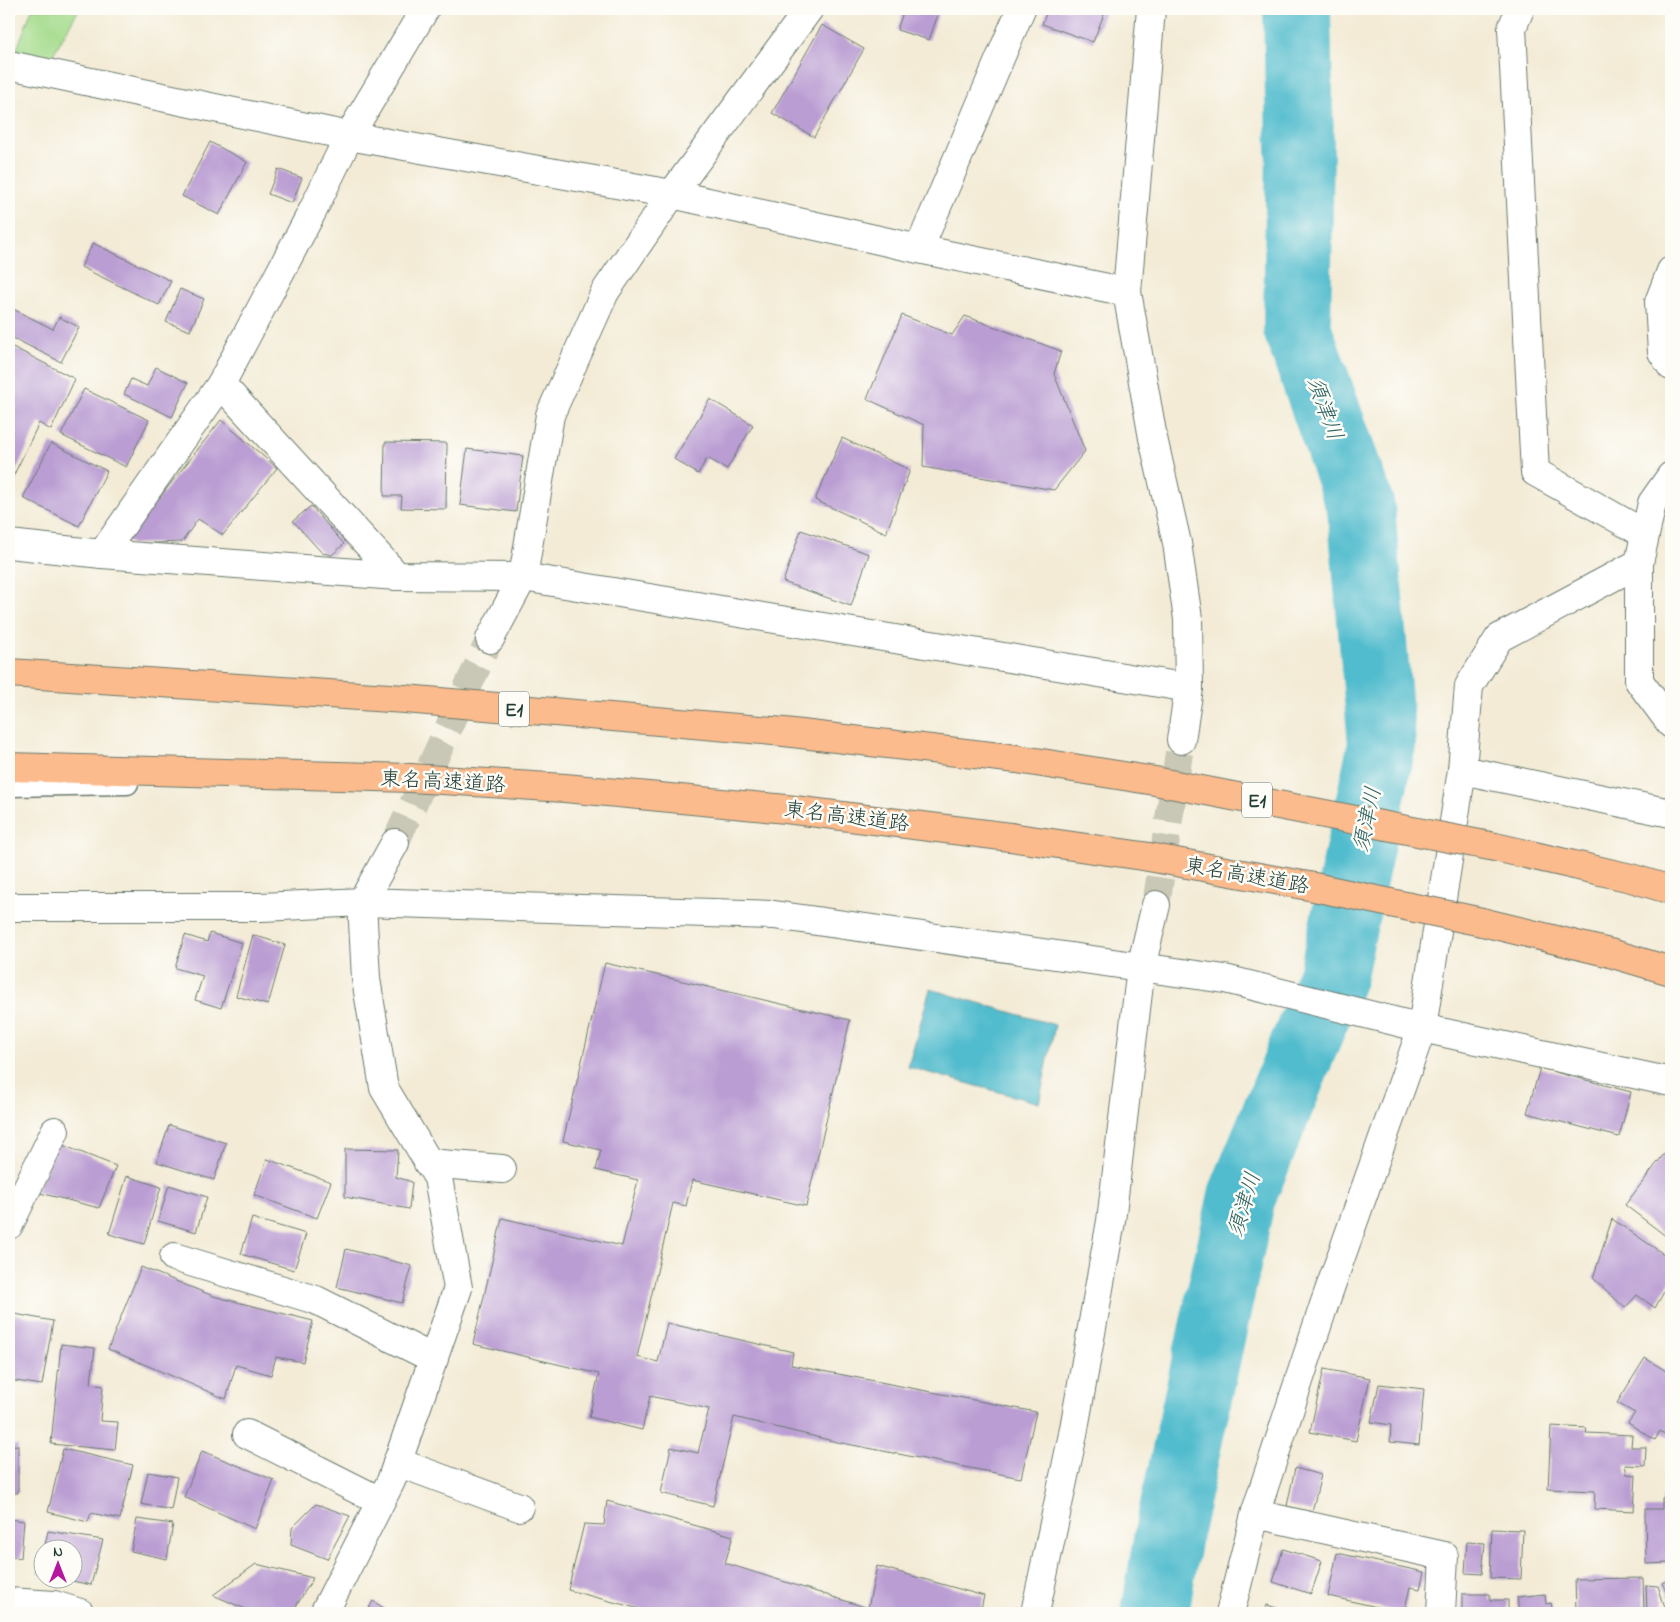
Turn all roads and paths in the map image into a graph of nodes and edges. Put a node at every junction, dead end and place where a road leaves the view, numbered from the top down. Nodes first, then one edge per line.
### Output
1 (425, 9) edge
2 (809, 9) edge
3 (1021, 9) edge
4 (1150, 9) edge
5 (1520, 9) edge
6 (9, 65) edge
7 (349, 136) junction
8 (672, 194) junction
9 (919, 249) junction
10 (1671, 271) edge
11 (1127, 292) junction
12 (1671, 366) edge
13 (221, 384) junction
14 (1671, 476) edge
15 (1645, 534) junction
16 (9, 544) edge
17 (102, 554) junction
18 (1639, 563) junction
19 (397, 576) junction
20 (523, 577) junction
21 (490, 639) tunnel mouth
22 (9, 663) edge
23 (9, 673) edge
24 (92, 678) junction
25 (1189, 688) junction
26 (1671, 724) edge
27 (1181, 740) tunnel mouth
28 (9, 767) edge
29 (1462, 770) junction
30 (410, 778) junction
31 (9, 785) edge
32 (1671, 813) edge
33 (395, 843) tunnel mouth
34 (1671, 890) edge
35 (362, 902) junction
36 (1156, 905) tunnel mouth
37 (9, 907) edge
38 (1141, 967) junction
39 (1671, 971) edge
40 (1422, 1028) junction
41 (1671, 1082) edge
42 (55, 1131) dead end
43 (428, 1163) junction
44 (502, 1169) dead end
45 (9, 1225) edge
46 (174, 1257) dead end
47 (434, 1358) junction
48 (248, 1434) dead end
49 (397, 1462) junction
50 (380, 1501) junction
51 (519, 1507) dead end
52 (1256, 1514) junction
53 (9, 1602) edge
54 (80, 1613) edge
55 (324, 1613) edge
56 (1035, 1613) edge
57 (1230, 1613) edge
58 (1441, 1613) edge

1 - 7 street
2 - 8 street
3 - 9 street
4 - 11 street
5 - 15 street
6 - 7 street
7 - 8 street
7 - 13 street
8 - 9 street
8 - 20 street
9 - 11 street
10 - 12 street
11 - 25 street
13 - 17 street
13 - 19 street
14 - 15 street
15 - 18 street
16 - 17 street
17 - 19 street
18 - 26 street
18 - 29 street
19 - 20 street
20 - 21 street
20 - 25 street
22 - 24 lane
23 - 24 highway, E1
24 - 34 highway, E1, bridge
25 - 27 street
28 - 30 highway, 東名高速道路
29 - 32 street
29 - 40 street
30 - 31 lane
30 - 39 highway, 東名高速道路, bridge
33 - 35 street
35 - 37 street
35 - 38 street
35 - 43 street
36 - 38 street
38 - 40 street
38 - 56 street
40 - 41 street
40 - 52 street
42 - 45 street
43 - 44 street
43 - 47 street
46 - 47 street
47 - 49 street
48 - 50 street
49 - 50 street
49 - 51 street
50 - 55 street
52 - 57 street
52 - 58 street
53 - 54 street

